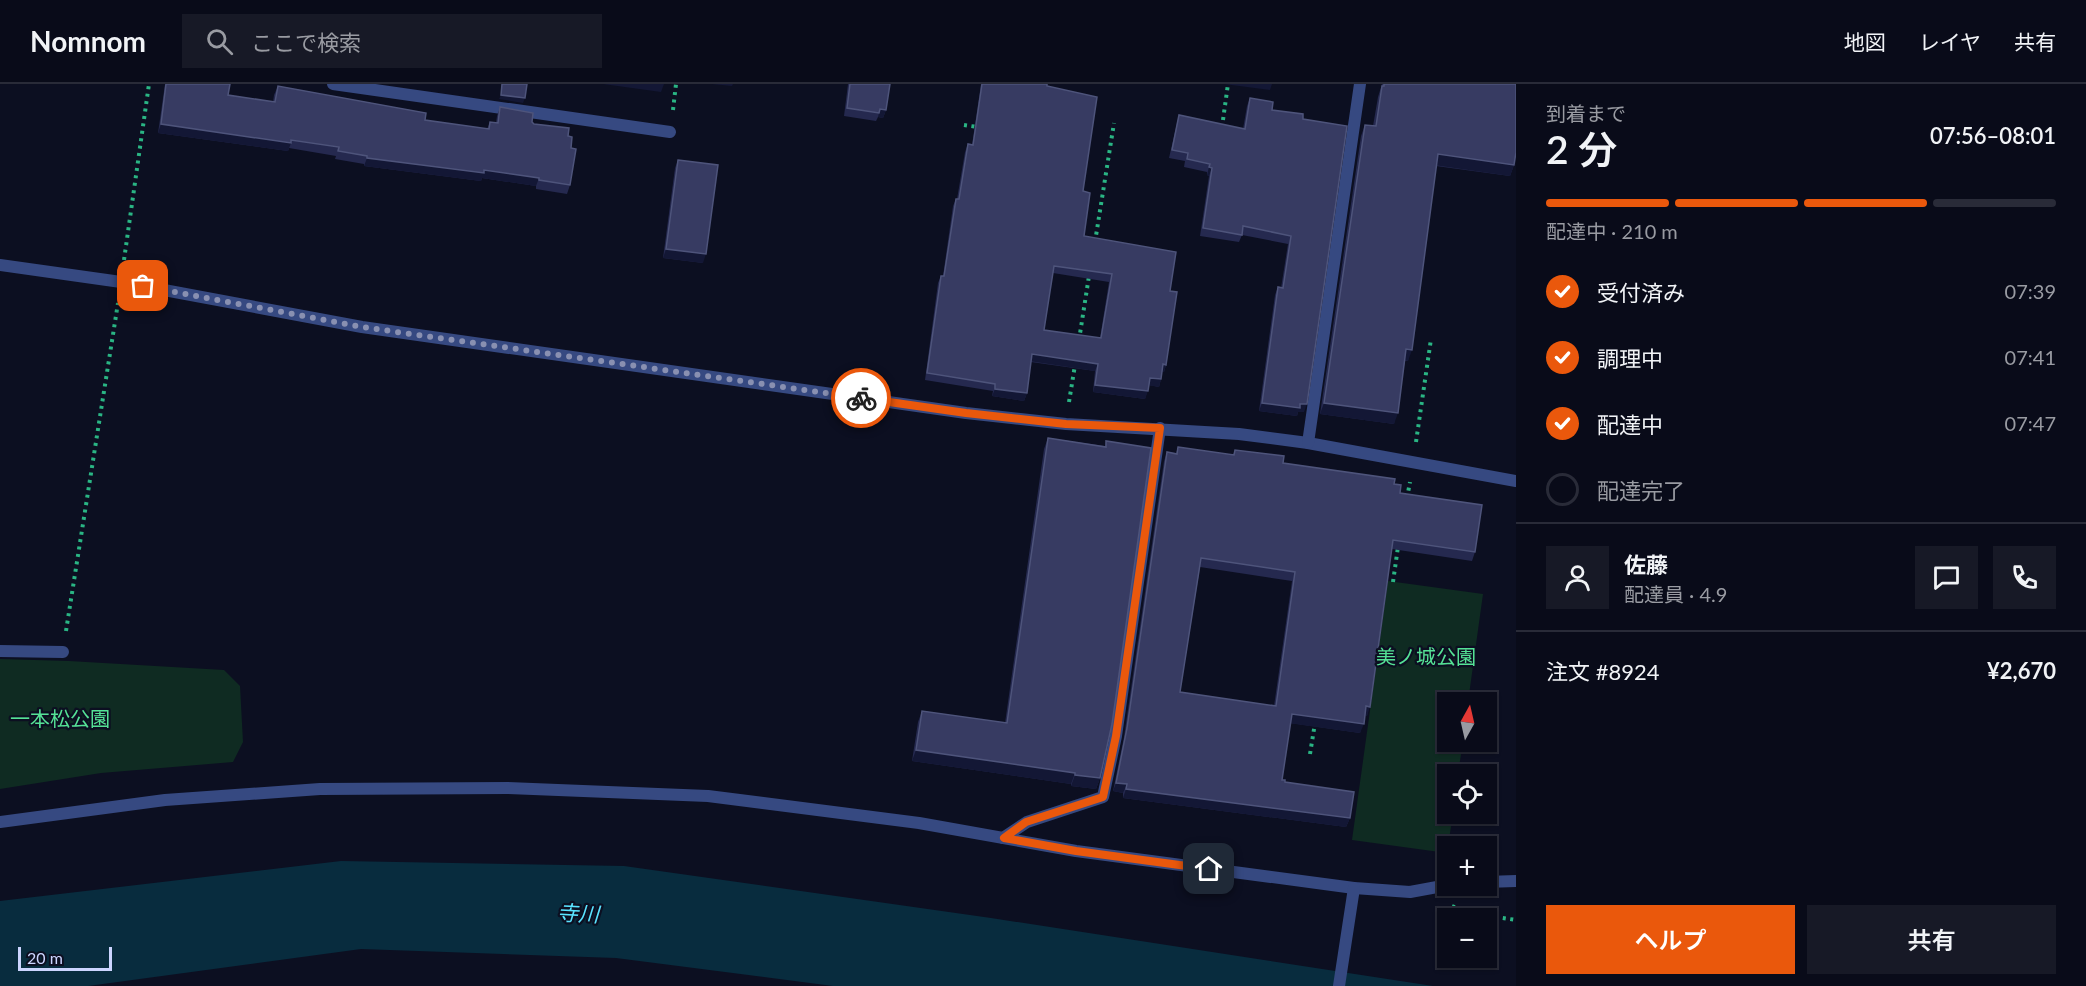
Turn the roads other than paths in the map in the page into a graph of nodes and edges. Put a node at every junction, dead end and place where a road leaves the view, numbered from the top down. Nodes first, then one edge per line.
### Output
1 (333, 84) edge
2 (1360, 84) edge
3 (670, 132) dead end
4 (0, 265) edge
5 (1160, 428) junction
6 (1308, 443) junction
7 (1516, 481) edge
8 (0, 651) edge
9 (63, 652) road end
10 (0, 822) edge
11 (1004, 838) junction
12 (1516, 881) edge
13 (1497, 882) edge
14 (1437, 887) edge
15 (1354, 888) junction
16 (1339, 986) edge

1 - 3 street
2 - 6 street
4 - 5 street
5 - 6 street
5 - 11 street
6 - 7 street
8 - 9 street
10 - 11 street
11 - 15 street
12 - 13 street
14 - 15 street
15 - 16 street

